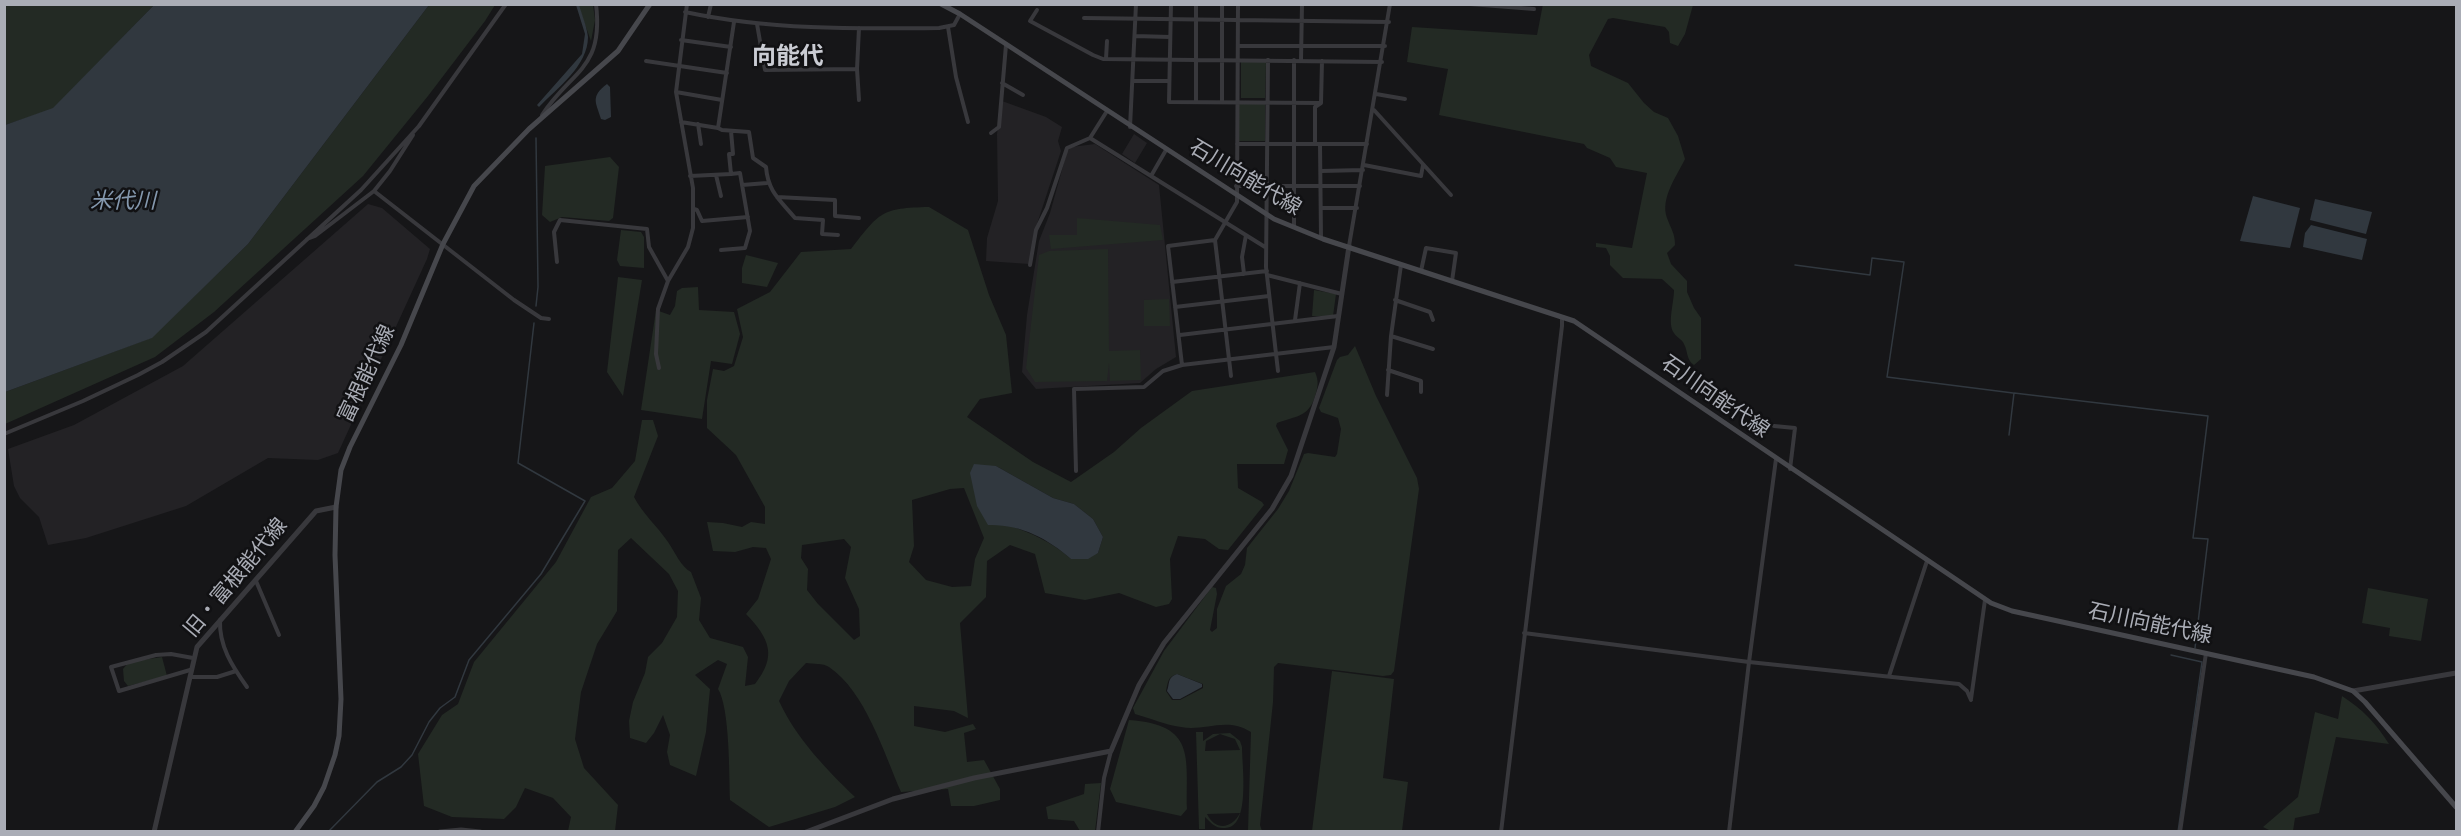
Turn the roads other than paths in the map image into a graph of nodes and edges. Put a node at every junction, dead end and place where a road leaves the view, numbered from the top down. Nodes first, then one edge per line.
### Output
1 (506, 4) edge
2 (596, 4) edge
3 (650, 4) edge
4 (681, 4) edge
5 (687, 4) edge
6 (711, 4) edge
7 (941, 4) edge
8 (1136, 4) edge
9 (1171, 4) edge
10 (1196, 4) edge
11 (1222, 4) edge
12 (1239, 4) edge
13 (1302, 4) edge
14 (1390, 4) edge
15 (1470, 4) edge
16 (1534, 9) dead end
17 (1037, 10) dead end
18 (685, 12) junction
19 (960, 14) junction
20 (708, 17) junction
21 (1084, 18) dead end
22 (1136, 18) junction
23 (1170, 19) junction
24 (1196, 19) junction
25 (1222, 19) junction
26 (1239, 19) junction
27 (1302, 21) junction
28 (734, 22) junction
29 (1389, 22) junction
30 (757, 24) junction
31 (948, 27) junction
32 (859, 28) junction
33 (1135, 36) junction
34 (1170, 37) junction
35 (681, 40) junction
36 (1107, 40) dead end
37 (1006, 45) junction
38 (1238, 45) junction
39 (1302, 46) junction
40 (1385, 46) junction
41 (731, 47) junction
42 (1106, 59) junction
43 (1134, 59) junction
44 (1170, 60) junction
45 (1222, 60) junction
46 (1238, 60) junction
47 (1268, 60) junction
48 (1294, 60) junction
49 (1301, 60) junction
50 (1197, 61) junction
51 (1322, 61) junction
52 (646, 62) dead end
53 (1382, 62) junction
54 (678, 66) junction
55 (857, 69) junction
56 (727, 73) junction
57 (1133, 81) junction
58 (1169, 81) junction
59 (1002, 84) junction
60 (676, 92) junction
61 (1376, 94) junction
62 (1023, 95) dead end
63 (1405, 99) dead end
64 (723, 100) junction
65 (859, 100) dead end
66 (1196, 102) junction
67 (1222, 102) junction
68 (1237, 102) junction
69 (1267, 102) junction
70 (1294, 103) junction
71 (1321, 103) junction
72 (1373, 110) junction
73 (1107, 111) junction
74 (540, 118) junction
75 (681, 122) junction
76 (968, 122) dead end
77 (698, 124) junction
78 (419, 126) junction
79 (1130, 127) junction
80 (718, 128) junction
81 (731, 131) junction
82 (991, 133) dead end
83 (1090, 138) junction
84 (701, 144) dead end
85 (1237, 144) junction
86 (1268, 144) junction
87 (1318, 144) junction
88 (1367, 144) junction
89 (1293, 145) junction
90 (1166, 150) junction
91 (1424, 165) junction
92 (1364, 167) junction
93 (1321, 171) junction
94 (731, 174) junction
95 (716, 175) junction
96 (690, 176) junction
97 (1151, 176) junction
98 (767, 183) junction
99 (742, 185) junction
100 (1236, 186) junction
101 (1268, 186) junction
102 (1360, 186) junction
103 (1294, 187) junction
104 (1321, 187) junction
105 (374, 191) junction
106 (1236, 195) junction
107 (1451, 195) dead end
108 (721, 196) dead end
109 (776, 196) junction
110 (1321, 208) junction
111 (1357, 208) junction
112 (694, 209) junction
113 (1267, 216) junction
114 (748, 217) junction
115 (859, 218) dead end
116 (1225, 221) junction
117 (1294, 228) junction
118 (838, 235) dead end
119 (1246, 235) junction
120 (1321, 238) junction
121 (1215, 240) junction
122 (304, 241) junction
123 (442, 244) junction
124 (1349, 246) junction
125 (1266, 247) junction
126 (721, 250) dead end
127 (557, 262) dead end
128 (1030, 265) dead end
129 (1401, 265) junction
130 (1421, 271) junction
131 (1267, 273) junction
132 (1244, 274) junction
133 (1219, 277) junction
134 (668, 280) junction
135 (1452, 281) junction
136 (1172, 282) junction
137 (1299, 283) junction
138 (1342, 294) junction
139 (1269, 296) junction
140 (1395, 300) junction
141 (1222, 301) junction
142 (1175, 307) junction
143 (1338, 316) junction
144 (1562, 317) junction
145 (549, 319) dead end
146 (1295, 320) junction
147 (1433, 320) dead end
148 (1273, 323) junction
149 (1226, 328) junction
150 (1179, 335) junction
151 (1391, 336) junction
152 (1334, 347) junction
153 (1433, 349) dead end
154 (1276, 354) junction
155 (1229, 359) junction
156 (1182, 364) junction
157 (659, 368) dead end
158 (1388, 370) junction
159 (1278, 371) dead end
160 (1231, 376) dead end
161 (1421, 392) dead end
162 (1387, 395) dead end
163 (1774, 426) dead end
164 (4, 434) edge
165 (1776, 459) junction
166 (1790, 469) junction
167 (1076, 471) dead end
168 (336, 507) junction
169 (1927, 561) junction
170 (256, 581) junction
171 (1984, 600) junction
172 (220, 619) junction
173 (1524, 633) junction
174 (279, 635) dead end
175 (2206, 653) junction
176 (193, 658) junction
177 (1749, 662) junction
178 (190, 670) junction
179 (236, 671) junction
180 (2457, 673) edge
181 (1889, 676) junction
182 (190, 677) junction
183 (247, 687) dead end
184 (2353, 691) junction
185 (1111, 752) junction
186 (2457, 807) edge
187 (154, 831) edge
188 (295, 831) edge
189 (440, 831) edge
190 (480, 831) edge
191 (806, 831) edge
192 (1098, 831) edge
193 (1501, 831) edge
194 (1729, 831) edge
195 (2180, 831) edge

1 - 78 street
2 - 74 street
3 - 74 main road, 富根能代線
4 - 18 street
5 - 18 street
6 - 20 street
7 - 19 main road, 石川向能代線
8 - 22 street
9 - 23 street
10 - 24 street
11 - 25 street
12 - 26 street
13 - 27 street
14 - 29 street
15 - 16 street
17 - 42 street
18 - 20 street
18 - 35 street
19 - 31 street
19 - 37 main road, 石川向能代線
20 - 28 street
21 - 22 street
22 - 23 street
22 - 33 street
23 - 24 street
23 - 34 street
24 - 25 street
24 - 50 street
25 - 26 street
25 - 45 street
26 - 27 street
26 - 38 street
27 - 29 street
27 - 39 street
28 - 30 street
28 - 41 street
29 - 40 street
30 - 32 street
30 - 55 street
31 - 32 street
31 - 76 street
32 - 55 street
33 - 34 street
33 - 43 street
34 - 44 street
35 - 41 street
35 - 54 street
36 - 42 street
37 - 59 street
37 - 73 main road, 石川向能代線
38 - 39 street
38 - 46 street
39 - 40 street
39 - 49 street
40 - 53 street
41 - 56 street
42 - 43 street
43 - 44 street
43 - 57 street
44 - 50 street
44 - 58 street
45 - 46 street
45 - 50 street
45 - 67 street
46 - 47 street
46 - 68 street
47 - 48 street
47 - 69 street
48 - 49 street
48 - 70 street
49 - 51 street
50 - 66 street
51 - 53 street
51 - 71 street
52 - 54 street
53 - 61 street
54 - 56 street
54 - 60 street
55 - 65 street
56 - 64 street
57 - 58 street
57 - 79 street
58 - 66 street
59 - 62 street
59 - 82 street
60 - 64 street
60 - 75 street
61 - 63 street
61 - 72 street
64 - 80 street
66 - 67 street
67 - 68 street
68 - 69 street
68 - 85 street
69 - 70 street
69 - 86 street
70 - 71 street
70 - 89 street
71 - 87 street
72 - 88 street
72 - 91 street
73 - 79 main road, 石川向能代線
73 - 83 street
74 - 123 main road, 富根能代線
75 - 77 street
75 - 96 street
77 - 80 street
77 - 84 street
78 - 105 street
78 - 122 street
79 - 90 main road, 石川向能代線
80 - 81 street
81 - 94 street
81 - 98 street
83 - 97 street
83 - 128 street
85 - 86 street
85 - 100 street
86 - 89 street
86 - 101 street
87 - 88 street
87 - 89 street
87 - 93 street
88 - 92 street
89 - 103 street
90 - 97 street
90 - 106 main road, 石川向能代線
91 - 92 street
91 - 107 street
92 - 93 street
92 - 102 street
93 - 104 street
94 - 95 street
94 - 99 street
95 - 96 street
95 - 108 street
96 - 112 street
97 - 116 street
98 - 99 street
98 - 109 street
99 - 114 street
100 - 101 street
100 - 106 street
101 - 103 street
101 - 113 street
102 - 104 street
102 - 111 street
103 - 104 street
103 - 117 street
104 - 110 street
105 - 122 street
105 - 123 street
106 - 113 main road, 石川向能代線
106 - 116 street
109 - 115 street
109 - 118 street
110 - 111 street
110 - 120 street
111 - 124 street
112 - 114 street
112 - 134 street
113 - 117 main road, 石川向能代線
113 - 125 street
114 - 126 street
116 - 119 street
116 - 121 street
117 - 120 main road, 石川向能代線
119 - 125 street
119 - 132 street
120 - 124 main road, 石川向能代線
121 - 133 street
121 - 136 street
122 - 164 street
123 - 145 street
123 - 168 main road, 富根能代線
124 - 129 main road, 石川向能代線
124 - 138 street
125 - 131 street
127 - 134 street
129 - 130 main road, 石川向能代線
129 - 140 street
130 - 135 main road, 石川向能代線
130 - 135 street
131 - 132 street
131 - 137 street
131 - 139 street
132 - 133 street
133 - 136 street
133 - 141 street
134 - 157 street
135 - 144 main road, 石川向能代線
136 - 142 street
137 - 138 street
137 - 146 street
138 - 143 street
139 - 141 street
139 - 148 street
140 - 147 street
140 - 151 street
141 - 142 street
141 - 149 street
142 - 150 street
143 - 146 street
143 - 152 street
144 - 165 main road, 石川向能代線
144 - 173 street
146 - 148 street
148 - 149 street
148 - 154 street
149 - 150 street
149 - 155 street
150 - 156 street
151 - 153 street
151 - 158 street
152 - 154 street
152 - 185 street
154 - 155 street
154 - 159 street
155 - 156 street
155 - 160 street
156 - 167 street
158 - 161 street
158 - 162 street
163 - 166 street
165 - 166 main road, 石川向能代線
165 - 177 street
166 - 169 main road, 石川向能代線
168 - 170 street, 旧・富根能代線
168 - 188 main road, 富根能代線
169 - 171 main road, 石川向能代線
169 - 181 street
170 - 172 street, 旧・富根能代線
170 - 174 street
171 - 175 main road, 石川向能代線
171 - 181 street
172 - 176 street, 旧・富根能代線
172 - 179 street
173 - 177 street
173 - 193 street
175 - 184 main road, 石川向能代線
175 - 195 street
176 - 178 street, 旧・富根能代線
176 - 178 street
177 - 181 street
177 - 194 street
178 - 182 street, 旧・富根能代線
179 - 182 street
179 - 183 street
180 - 184 street
182 - 187 street, 旧・富根能代線
184 - 186 main road, 石川向能代線
185 - 191 street
185 - 192 street
189 - 190 street

